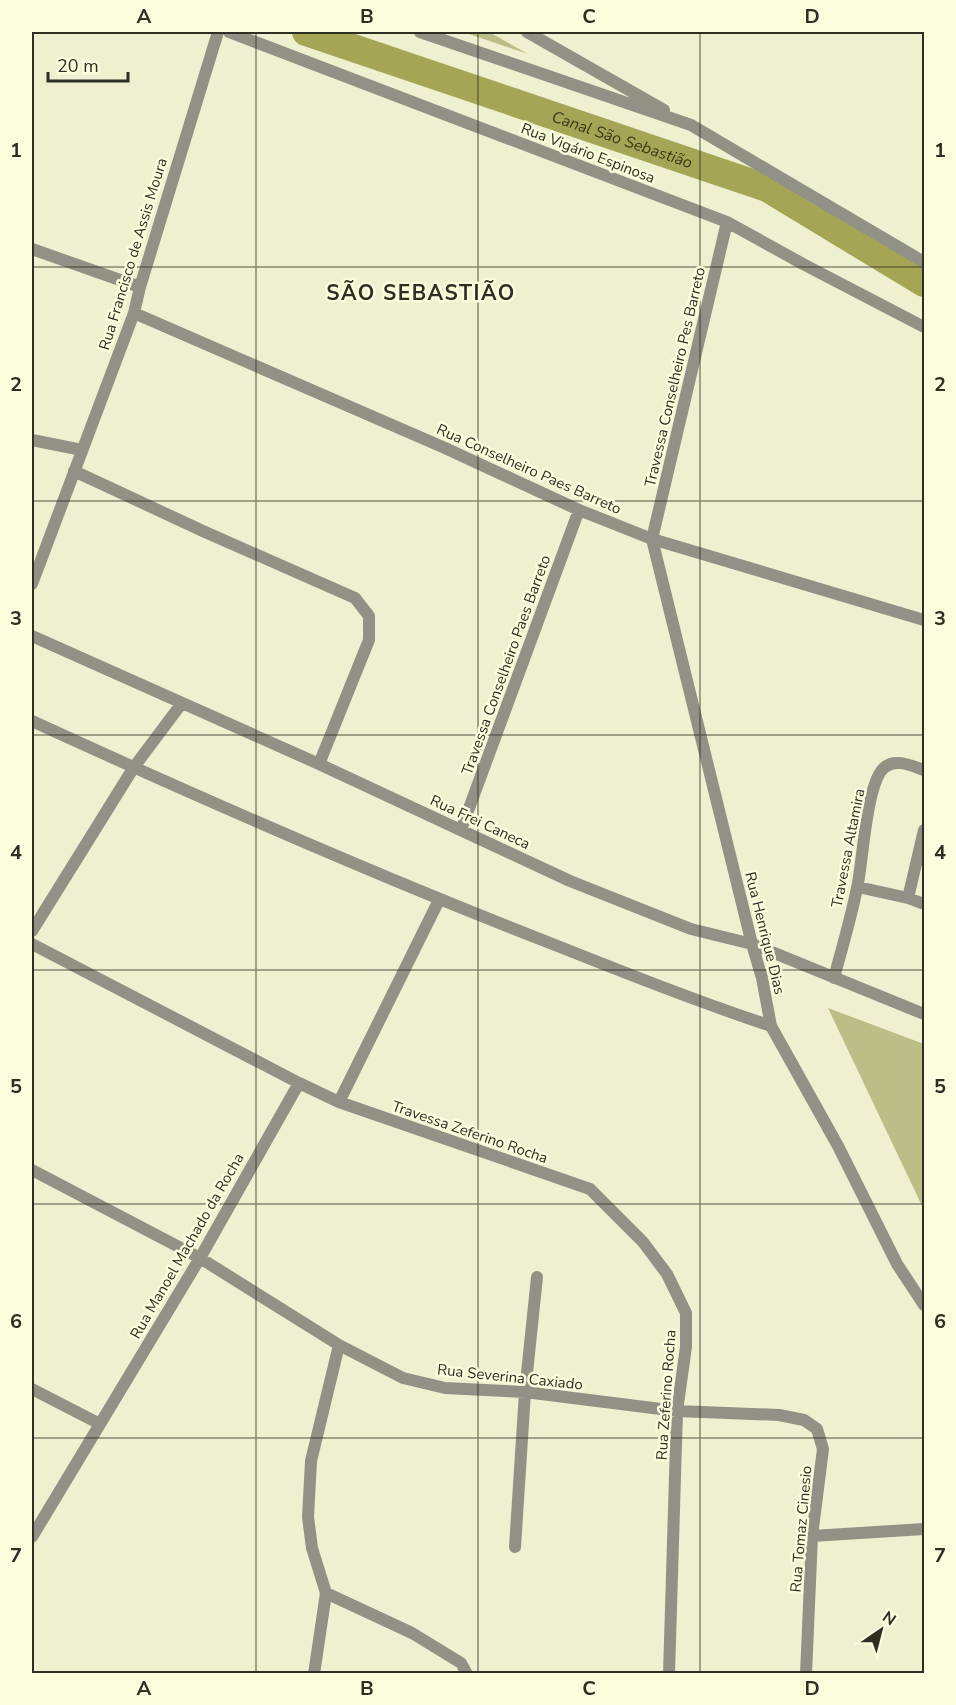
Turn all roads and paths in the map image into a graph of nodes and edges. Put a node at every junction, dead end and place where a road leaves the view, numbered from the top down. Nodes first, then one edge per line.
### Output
1 (218, 32) edge
2 (229, 32) edge
3 (420, 32) edge
4 (527, 32) edge
5 (691, 125) junction
6 (727, 222) junction
7 (32, 249) edge
8 (924, 262) edge
9 (140, 287) junction
10 (134, 313) junction
11 (924, 327) edge
12 (32, 440) edge
13 (82, 450) junction
14 (74, 471) junction
15 (579, 510) junction
16 (652, 539) junction
17 (32, 584) edge
18 (924, 620) edge
19 (32, 636) edge
20 (182, 703) junction
21 (32, 721) edge
22 (320, 764) junction
23 (134, 767) junction
24 (924, 770) edge
25 (461, 830) junction
26 (924, 830) edge
27 (858, 887) junction
28 (908, 898) junction
29 (439, 900) junction
30 (924, 904) edge
31 (32, 931) edge
32 (32, 944) edge
33 (752, 944) junction
34 (834, 978) junction
35 (924, 1014) edge
36 (771, 1026) junction
37 (299, 1083) junction
38 (339, 1102) junction
39 (32, 1170) edge
40 (590, 1189) joint
41 (200, 1257) junction
42 (537, 1277) dead end
43 (924, 1305) edge
44 (339, 1345) junction
45 (32, 1389) edge
46 (525, 1392) junction
47 (677, 1411) junction
48 (779, 1415) joint
49 (100, 1424) junction
50 (924, 1529) edge
51 (812, 1536) junction
52 (32, 1537) edge
53 (515, 1547) dead end
54 (326, 1593) junction
55 (314, 1674) edge
56 (467, 1674) edge
57 (669, 1674) edge
58 (807, 1674) edge

1 - 9 street, Rua Francisco de Assis Moura
2 - 6 street, Rua Vigário Espinosa
3 - 5 street
4 - 5 street
5 - 8 street
6 - 11 street, Rua Vigário Espinosa
6 - 16 street, Travessa Conselheiro Pes Barreto
7 - 9 street
9 - 10 street, Rua Francisco de Assis Moura
10 - 13 street, Rua Francisco de Assis Moura
10 - 15 street, Rua Conselheiro Paes Barreto
12 - 13 street
13 - 14 street, Rua Francisco de Assis Moura
14 - 17 street, Rua Francisco de Assis Moura
14 - 22 street
15 - 16 street, Rua Conselheiro Paes Barreto
15 - 25 street, Travessa Conselheiro Paes Barreto
16 - 18 street, Rua Conselheiro Paes Barreto
16 - 33 street, Rua Henrique Dias
19 - 20 street, Rua Frei Caneca
20 - 22 street, Rua Frei Caneca
20 - 23 street
21 - 23 street
22 - 25 street, Rua Frei Caneca
23 - 29 street
23 - 31 street
24 - 27 street, Travessa Altamira
25 - 33 street, Rua Frei Caneca
26 - 28 street
27 - 28 street
27 - 34 street, Travessa Altamira
28 - 30 street
29 - 36 street
29 - 38 street
32 - 37 street, Travessa Zeferino Rocha
33 - 34 street, Rua Frei Caneca
33 - 36 street, Rua Henrique Dias
34 - 35 street, Rua Frei Caneca
36 - 43 street, Rua Henrique Dias
37 - 38 street, Travessa Zeferino Rocha
37 - 41 street, Rua Manoel Machado da Rocha
38 - 40 street, Travessa Zeferino Rocha
39 - 41 street, Rua Severina Caxiado
40 - 47 street, Rua Zeferino Rocha
41 - 44 street, Rua Severina Caxiado
41 - 49 street, Rua Manoel Machado da Rocha
42 - 46 street
44 - 46 street, Rua Severina Caxiado
44 - 54 street
45 - 49 street
46 - 47 street, Rua Severina Caxiado
46 - 53 street
47 - 48 street, Rua Severina Caxiado
47 - 57 street, Rua Zeferino Rocha
48 - 51 street, Rua Tomaz Cinesio
49 - 52 street, Rua Manoel Machado da Rocha
50 - 51 street
51 - 58 street, Rua Tomaz Cinesio
54 - 55 street
54 - 56 street

